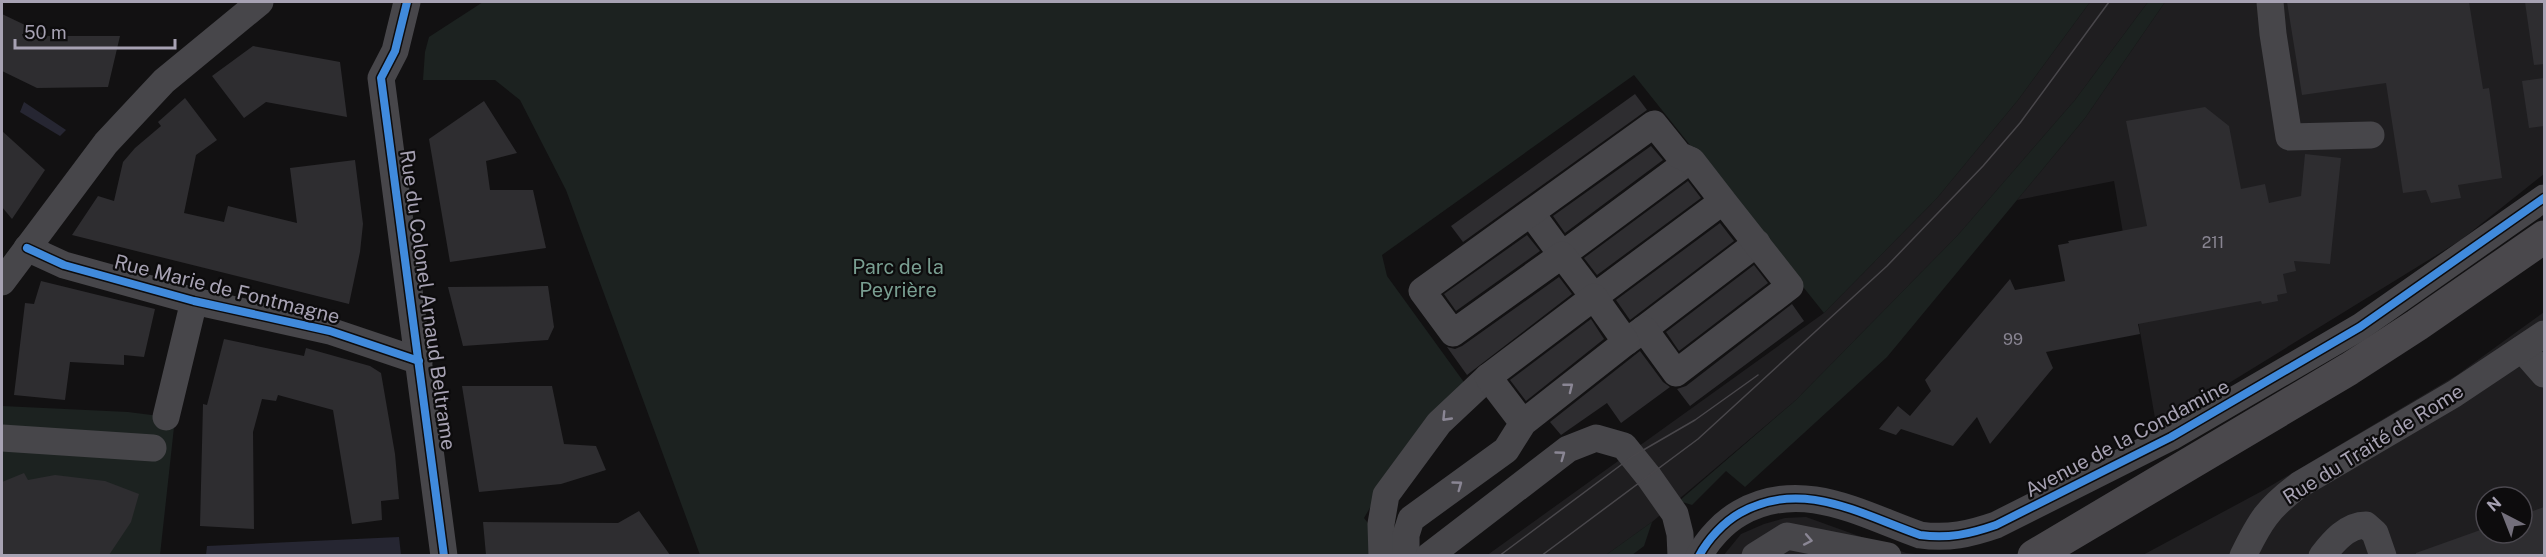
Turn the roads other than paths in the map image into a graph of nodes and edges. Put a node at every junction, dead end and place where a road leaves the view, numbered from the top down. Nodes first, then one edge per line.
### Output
1 (260, 2) edge
2 (407, 2) edge
3 (2270, 2) edge
4 (2372, 135) dead end
5 (1690, 160) junction
6 (2544, 198) edge
7 (1723, 201) junction
8 (1531, 213) junction
9 (2544, 237) edge
10 (1757, 243) junction
11 (27, 248) junction
12 (1562, 255) junction
13 (2, 282) edge
14 (1594, 297) junction
15 (194, 301) junction
16 (2544, 334) edge
17 (1635, 336) junction
18 (2522, 349) junction
19 (419, 361) junction
20 (2544, 374) edge
21 (1488, 377) junction
22 (166, 417) dead end
23 (1523, 423) junction
24 (2, 438) edge
25 (153, 448) dead end
26 (1926, 546) edge
27 (1681, 554) edge
28 (444, 555) edge
29 (1382, 555) edge
30 (1407, 555) edge
31 (1429, 555) edge
32 (1755, 555) edge
33 (1888, 555) edge
34 (2034, 555) edge
35 (2242, 555) edge
36 (2322, 555) edge
37 (2383, 555) edge

1 - 11 street
2 - 19 street, Rue du Colonel Arnaud Beltrame
3 - 4 street
5 - 7 street
5 - 8 street
5 - 12 street
6 - 26 street, Avenue de la Condamine
7 - 10 street
7 - 14 street
8 - 12 street
8 - 12 street
9 - 34 main road
10 - 17 street
10 - 17 street
11 - 13 street
11 - 15 street, Rue Marie de Fontmagne
12 - 14 street
14 - 17 street
14 - 21 street
15 - 19 street, Rue Marie de Fontmagne
15 - 22 street
16 - 18 street, Rue du Traité de Rome
23 -> 17 street
18 - 20 street
18 - 35 street, Rue du Traité de Rome
19 - 28 street, Rue du Colonel Arnaud Beltrame
21 - 23 street
21 -> 29 street
30 -> 23 street
24 - 25 street
26 - 27 street, Avenue de la Condamine
31 -> 27 street
32 -> 33 street
36 - 37 street

